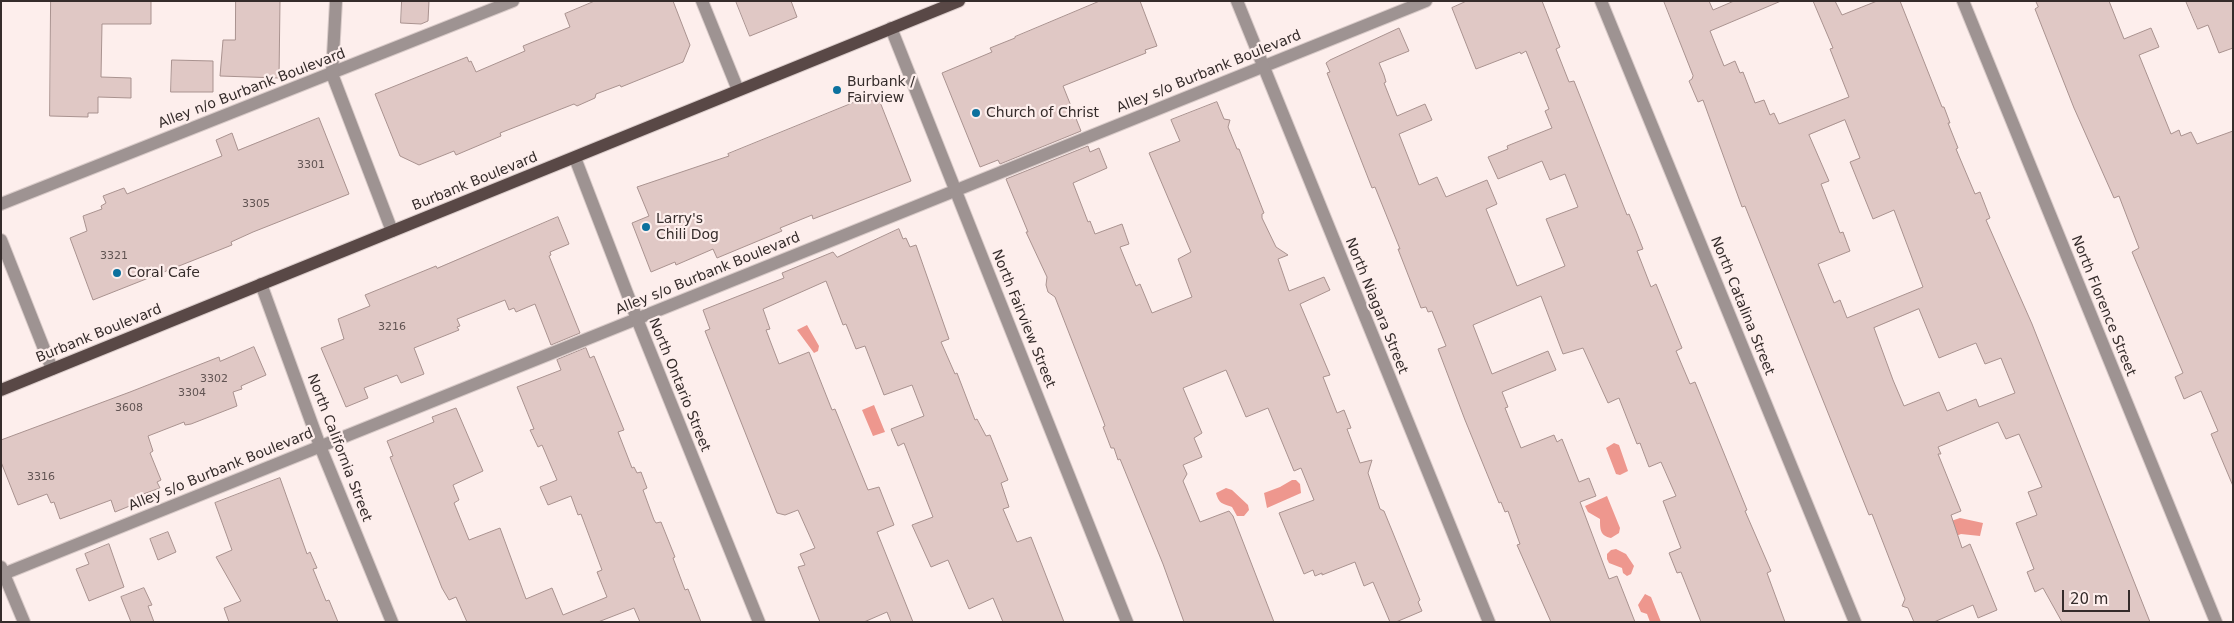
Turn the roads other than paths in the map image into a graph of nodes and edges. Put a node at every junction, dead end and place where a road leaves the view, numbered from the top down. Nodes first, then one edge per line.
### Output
1 (336, 1) edge
2 (513, 1) edge
3 (702, 1) edge
4 (959, 1) edge
5 (1237, 1) edge
6 (1426, 1) edge
7 (1601, 1) edge
8 (1963, 1) edge
9 (891, 28) junction
10 (1263, 67) junction
11 (332, 74) junction
12 (738, 90) junction
13 (575, 158) junction
14 (955, 190) junction
15 (1, 204) edge
16 (392, 231) junction
17 (1, 240) edge
18 (261, 284) junction
19 (637, 319) junction
20 (52, 369) junction
21 (1, 390) edge
22 (320, 446) junction
23 (2, 572) edge
24 (24, 622) edge
25 (392, 622) edge
26 (759, 622) edge
27 (1127, 622) edge
28 (1489, 622) edge
29 (1855, 622) edge
30 (2216, 622) edge

1 - 11 street
2 - 11 street, Alley n/o Burbank Boulevard
3 - 12 street
4 - 9 main road, Burbank Boulevard
5 - 10 street, North Niagara Street
6 - 10 street, Alley s/o Burbank Boulevard
7 - 29 street, North Catalina Street
8 - 30 street, North Florence Street
9 - 12 main road, Burbank Boulevard
9 - 14 street, North Fairview Street
10 - 14 street, Alley s/o Burbank Boulevard
10 - 28 street, North Niagara Street
11 - 15 street, Alley n/o Burbank Boulevard
11 - 16 street
12 - 13 main road, Burbank Boulevard
13 - 16 main road, Burbank Boulevard
13 - 19 street, North Ontario Street
14 - 19 street, Alley s/o Burbank Boulevard
14 - 27 street, North Fairview Street
16 - 18 main road, Burbank Boulevard
17 - 20 street
18 - 20 main road, Burbank Boulevard
18 - 22 street, North California Street
19 - 22 street, Alley s/o Burbank Boulevard
19 - 26 street, North Ontario Street
20 - 21 main road, Burbank Boulevard
22 - 23 street, Alley s/o Burbank Boulevard
22 - 25 street, North California Street
23 - 24 street

